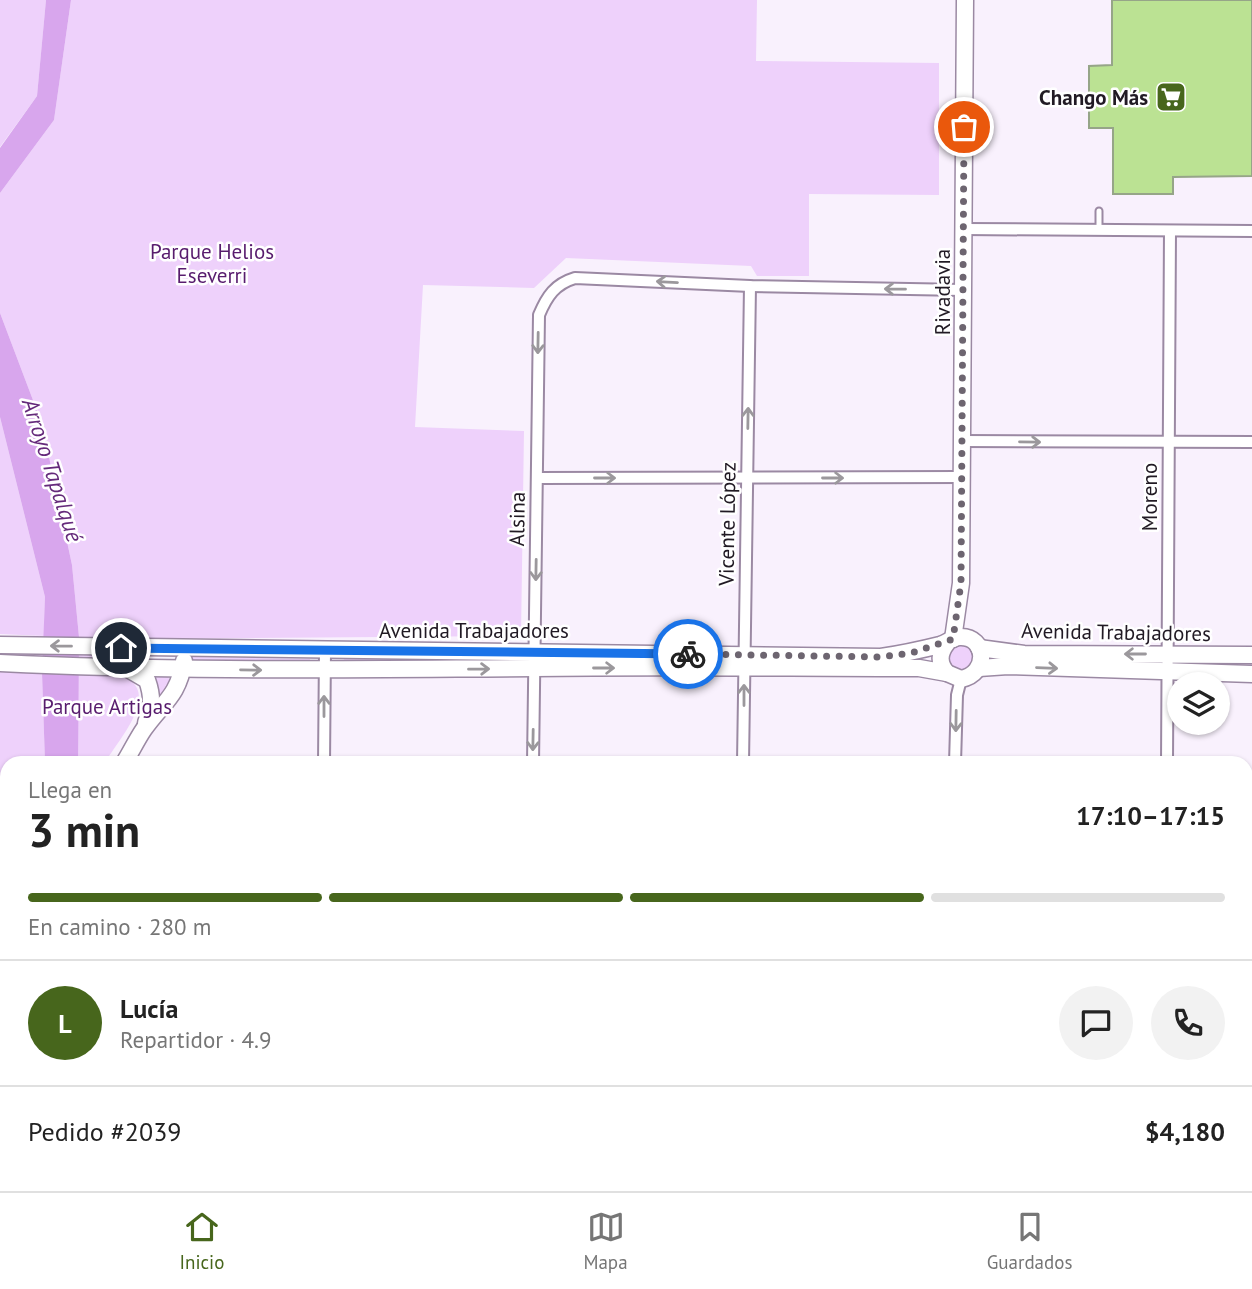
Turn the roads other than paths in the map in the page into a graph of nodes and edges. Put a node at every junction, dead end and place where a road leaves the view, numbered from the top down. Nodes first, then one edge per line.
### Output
1 (965, 0) edge
2 (1099, 211) dead end
3 (964, 229) junction
4 (1099, 229) junction
5 (1170, 231) junction
6 (1252, 231) edge
7 (750, 286) junction
8 (963, 290) junction
9 (962, 441) junction
10 (1252, 442) edge
11 (1168, 443) junction
12 (962, 477) junction
13 (537, 478) junction
14 (747, 478) junction
15 (961, 583) junction
16 (950, 641) junction
17 (976, 644) junction
18 (0, 645) edge
19 (186, 648) junction
20 (325, 650) junction
21 (1168, 654) junction
22 (1252, 655) edge
23 (535, 659) junction
24 (744, 661) junction
25 (0, 663) edge
26 (979, 668) junction
27 (122, 669) junction
28 (183, 670) junction
29 (324, 671) junction
30 (1168, 672) edge
31 (1167, 673) edge
32 (1230, 674) edge
33 (1252, 674) edge
34 (954, 676) junction
35 (145, 728) junction
36 (1167, 735) edge
37 (128, 756) edge
38 (324, 756) edge
39 (533, 756) edge
40 (743, 756) edge
41 (955, 756) edge
42 (1167, 756) edge

1 - 3 main road, Rivadavia
2 - 4 lane
3 - 4 street
3 - 8 main road, Rivadavia
4 - 5 street
5 - 6 street
5 - 11 street, Moreno
8 -> 7 street
7 -> 13 street, Alsina
14 -> 7 street, Vicente López
8 - 9 main road, Rivadavia
9 -> 11 street
9 - 12 main road, Rivadavia
10 - 11 street
11 - 21 street, Moreno
14 -> 12 street
12 - 15 main road, Rivadavia
13 -> 14 street
13 -> 23 street, Alsina
14 - 24 street, Vicente López
15 - 16 main road, Rivadavia
15 - 17 main road, Rivadavia
16 - 17 main road
16 - 24 main road, Avenida Trabajadores
16 - 34 main road
21 -> 17 main road, Avenida Trabajadores
17 - 26 main road
19 -> 18 main road, Avenida Trabajadores
19 - 20 main road, Avenida Trabajadores
19 - 28 main road
20 - 23 main road, Avenida Trabajadores
20 - 29 street
21 - 22 main road, Avenida Trabajadores
21 - 30 street, Moreno
23 - 24 main road, Avenida Trabajadores
29 -> 23 main road, Avenida Trabajadores
23 -> 39 street, Alsina
24 - 34 main road, Avenida Trabajadores
40 -> 24 street, Vicente López
25 - 27 main road, Avenida Trabajadores
26 -> 31 main road, Avenida Trabajadores
26 - 34 main road
27 - 28 main road, Avenida Trabajadores
27 - 35 main road
28 -> 29 main road, Avenida Trabajadores
28 - 35 main road
38 -> 29 street
32 - 33 main road, Avenida Trabajadores
34 -> 41 street
35 - 37 main road
36 - 42 street, Moreno

